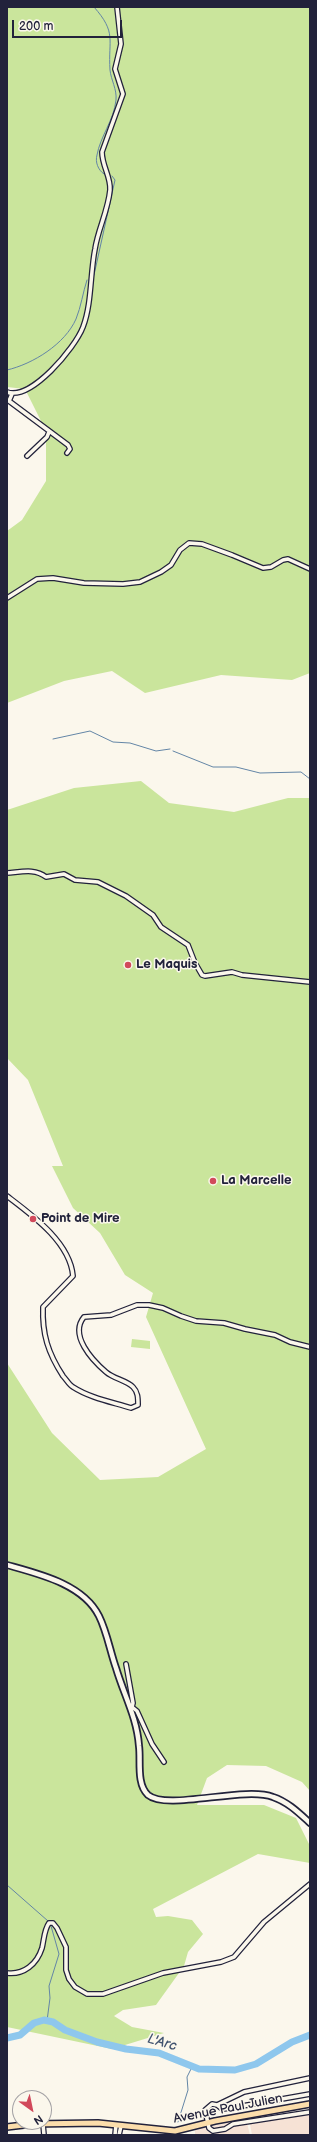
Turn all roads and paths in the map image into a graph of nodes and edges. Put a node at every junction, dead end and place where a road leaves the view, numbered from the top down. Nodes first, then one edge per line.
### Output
1 (117, 7) edge
2 (7, 392) edge
3 (12, 394) junction
4 (8, 403) edge
5 (49, 432) junction
6 (67, 453) dead end
7 (27, 456) dead end
8 (310, 569) edge
9 (7, 598) edge
10 (7, 873) edge
11 (310, 982) edge
12 (7, 1196) edge
13 (310, 1347) edge
14 (7, 1564) edge
15 (126, 1664) dead end
16 (132, 1708) junction
17 (164, 1762) dead end
18 (310, 1823) edge
19 (310, 1884) edge
20 (7, 1974) edge
21 (310, 2078) edge
22 (310, 2094) edge
23 (310, 2104) edge
24 (217, 2105) junction
25 (310, 2112) edge
26 (208, 2122) junction
27 (52, 2124) edge
28 (118, 2126) junction
29 (221, 2133) edge
30 (115, 2135) edge
31 (119, 2135) edge

1 - 3 street
2 - 3 street
3 - 4 street
4 - 5 street
5 - 6 street
5 - 7 street
8 - 9 street
10 - 11 street
12 - 13 street
14 - 16 street
15 - 16 street
16 - 17 street
16 - 18 street
19 - 20 street
21 - 24 street
22 - 24 street
23 - 26 main road, Avenue Paul Julien
24 - 26 street
25 - 29 street
26 - 28 main road, Avenue Paul Julien
26 - 29 street
27 - 28 main road, Avenue Paul Julien
28 - 30 street
28 - 31 street

